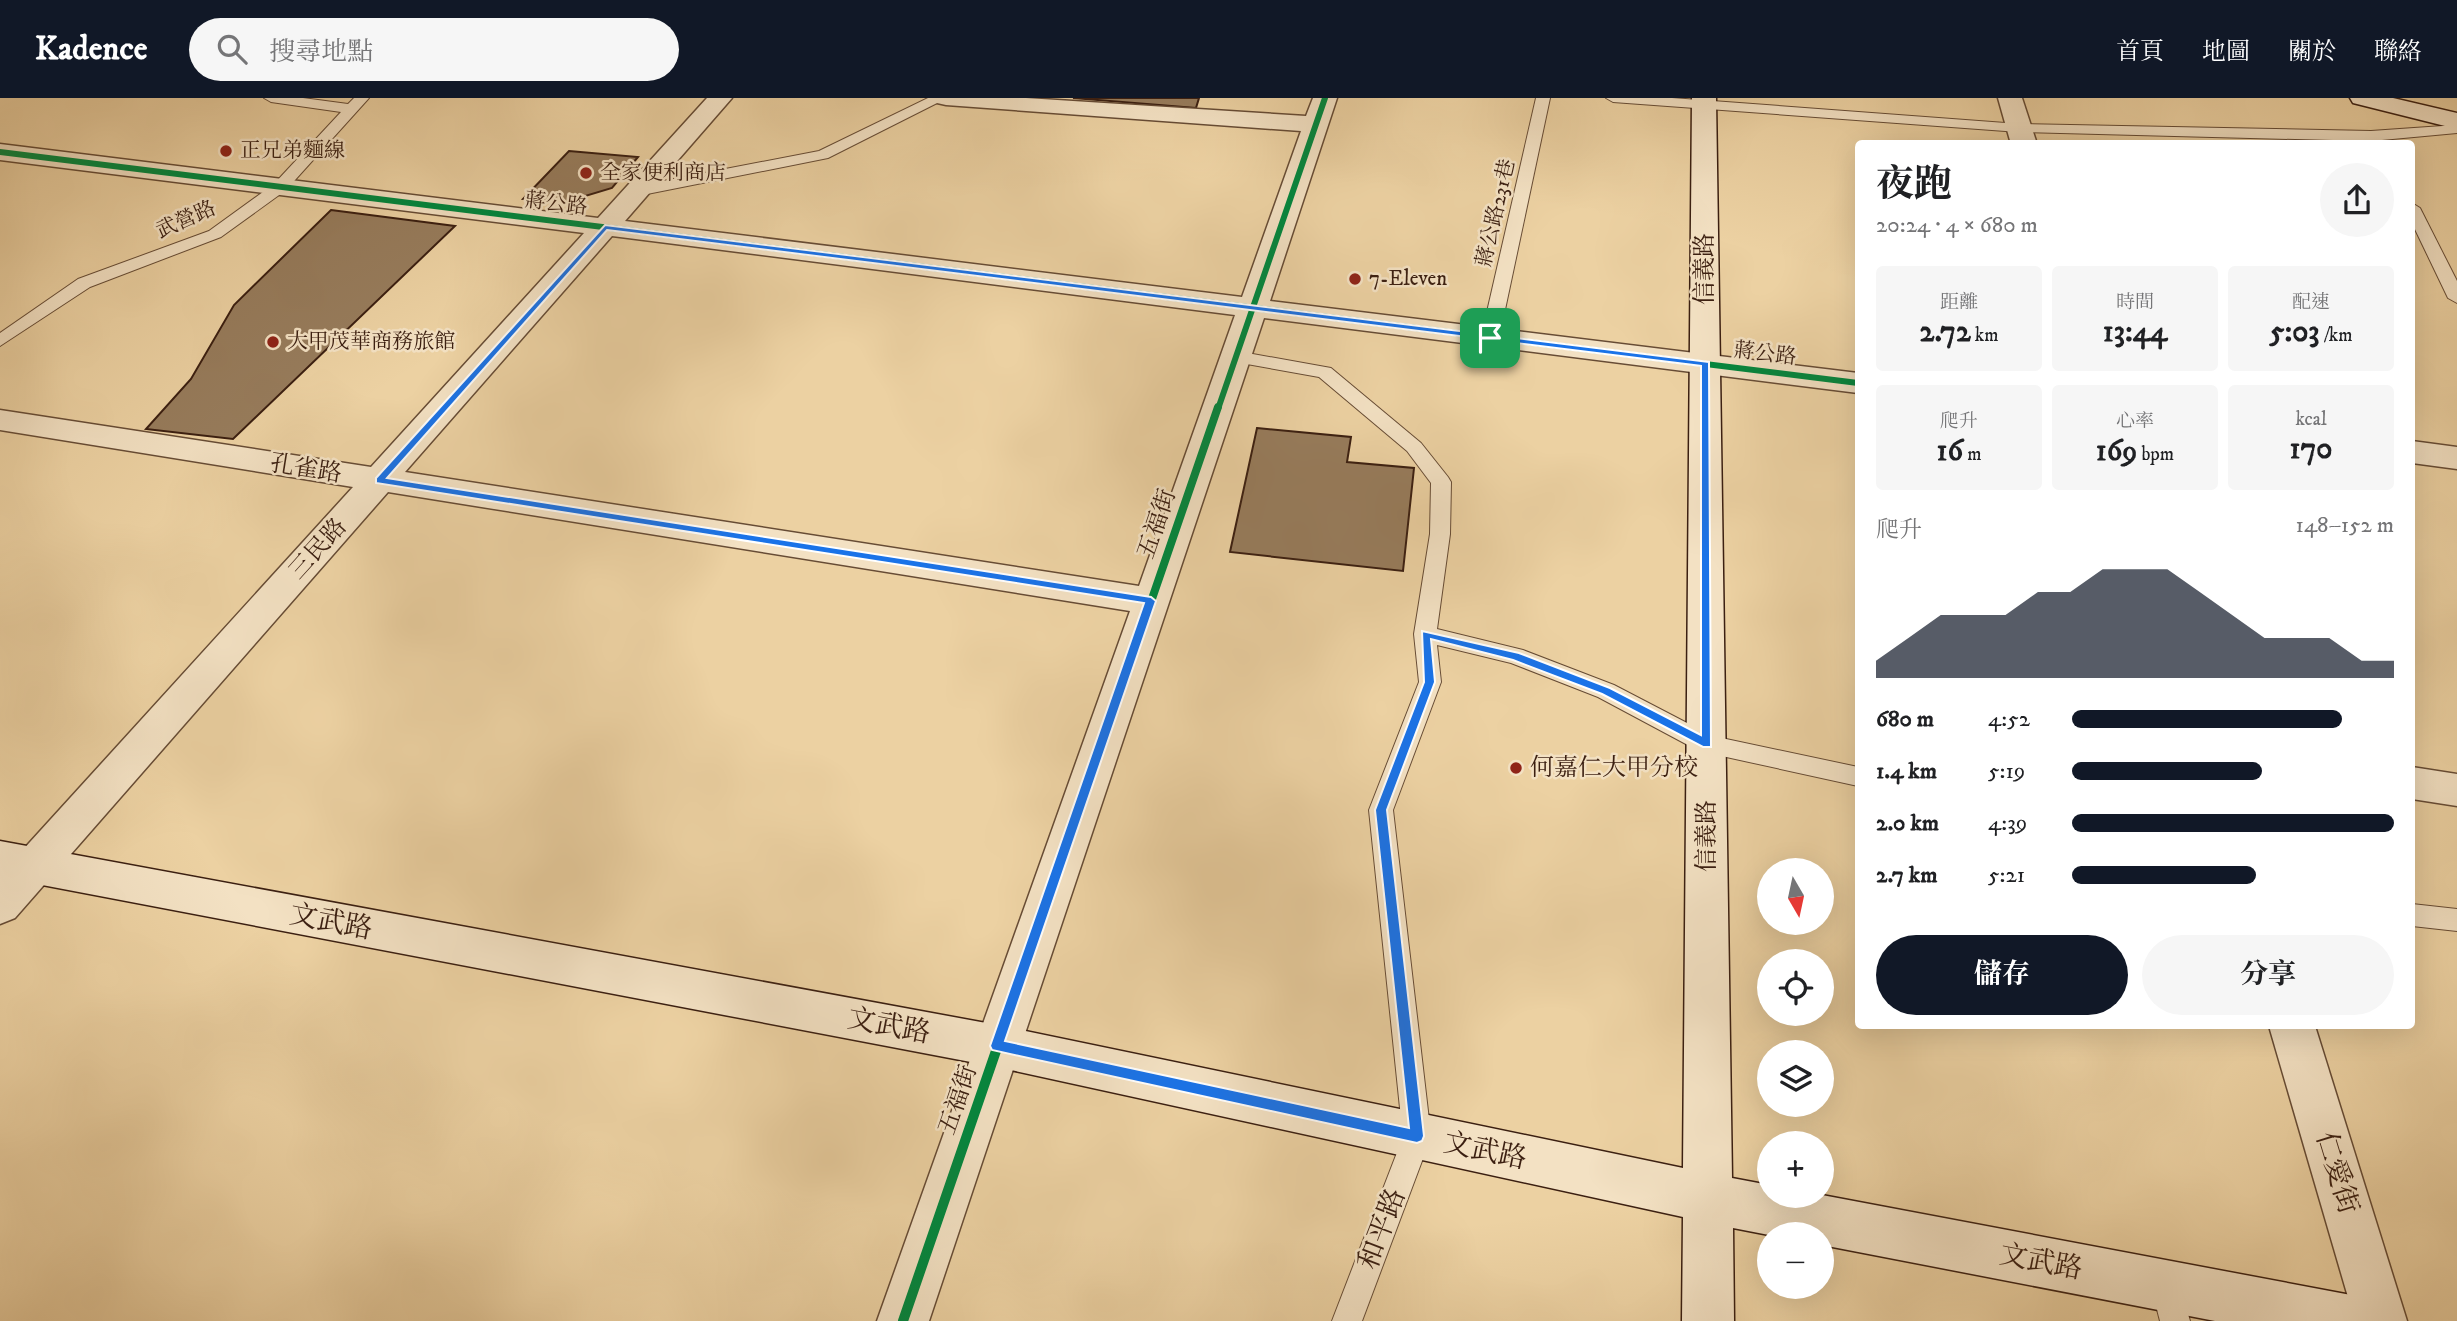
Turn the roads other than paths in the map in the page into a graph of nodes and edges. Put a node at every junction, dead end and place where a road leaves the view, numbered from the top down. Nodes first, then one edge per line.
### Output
1 (271, 98) edge
2 (720, 98) edge
3 (940, 98) edge
4 (946, 98) edge
5 (1543, 98) edge
6 (1613, 98) edge
7 (2010, 98) edge
8 (2362, 98) edge
9 (1704, 101) edge
10 (356, 103) edge
11 (1321, 111) edge
12 (2457, 121) edge
13 (2457, 129) edge
14 (2022, 136) edge
15 (2373, 140) edge
16 (0, 152) edge
17 (280, 187) junction
18 (637, 191) junction
19 (2415, 214) edge
20 (605, 227) junction
21 (2457, 298) edge
22 (1253, 308) junction
23 (1490, 338) junction
24 (0, 341) edge
25 (1236, 357) junction
26 (1705, 364) junction
27 (1855, 383) edge
28 (0, 420) edge
29 (2415, 452) edge
30 (2457, 458) edge
31 (379, 480) junction
32 (1151, 601) junction
33 (1425, 634) junction
34 (1707, 744) junction
35 (1855, 775) edge
36 (2415, 783) edge
37 (2457, 790) edge
38 (18, 863) edge
39 (0, 905) edge
40 (2415, 915) edge
41 (2457, 920) edge
42 (2293, 1029) edge
43 (996, 1046) junction
44 (1417, 1136) junction
45 (1707, 1198) junction
46 (2171, 1304) edge
47 (903, 1321) edge
48 (1347, 1321) edge
49 (1708, 1321) edge
50 (2351, 1321) edge
51 (2381, 1321) edge

1 - 10 lane
2 - 18 street, 三民路
3 - 18 lane
4 - 11 street
5 - 23 lane, 蔣公路231巷
6 - 9 lane
7 - 14 street
8 - 12 street
9 - 14 lane
9 - 26 street, 信義路
10 - 17 lane, 武營路
11 - 22 street, 五福街
13 - 15 lane
14 - 15 lane
16 - 17 street, 蔣公路
17 - 20 street, 蔣公路
17 - 24 lane, 武營路
18 - 20 street, 三民路
19 - 21 lane
20 - 22 street, 蔣公路
20 - 31 street, 三民路
22 - 23 street, 蔣公路
22 - 25 street, 五福街
23 - 26 street, 蔣公路
25 - 32 street, 五福街
25 - 33 lane
26 - 27 street, 蔣公路
26 - 34 street, 信義路
28 - 31 street, 孔雀路
29 - 30 street
31 - 32 street, 孔雀路
31 - 38 street, 三民路
32 - 43 street, 五福街
33 - 34 lane
33 - 44 lane
34 - 35 lane
34 - 45 street, 信義路
36 - 37 street
38 - 39 street, 三民路
38 - 43 street, 文武路
40 - 41 lane
42 - 51 street, 仁愛街
43 - 44 street, 文武路
43 - 47 street, 五福街
44 - 45 street, 文武路
44 - 48 lane, 和平路
45 - 46 street, 文武路
45 - 49 street, 信義路
46 - 50 street, 文武路

